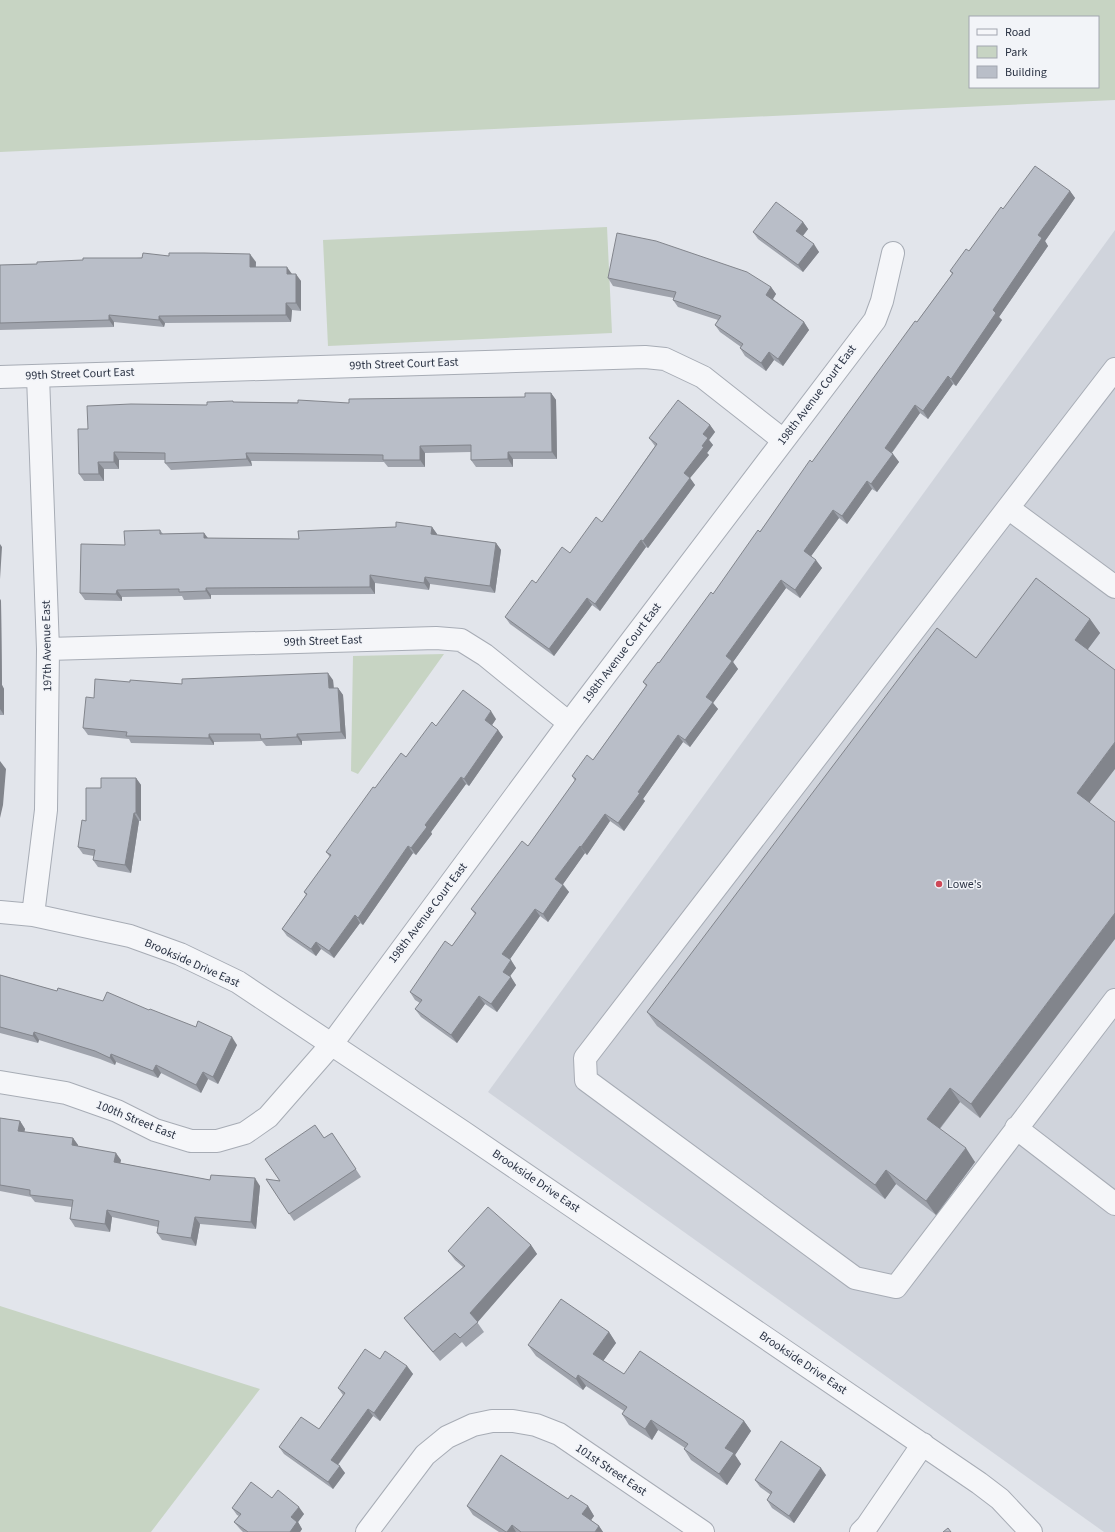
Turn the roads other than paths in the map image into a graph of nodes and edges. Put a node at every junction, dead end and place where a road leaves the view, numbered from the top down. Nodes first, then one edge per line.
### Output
1 (892, 253) dead end
2 (1115, 369) edge
3 (38, 376) junction
4 (0, 377) edge
5 (783, 440) junction
6 (1008, 508) junction
7 (1115, 587) edge
8 (48, 649) junction
9 (570, 723) junction
10 (0, 912) edge
11 (33, 915) junction
12 (1115, 1000) edge
13 (331, 1045) junction
14 (0, 1082) edge
15 (1016, 1128) junction
16 (1115, 1204) edge
17 (923, 1444) junction
18 (367, 1532) edge
19 (703, 1532) edge
20 (861, 1532) edge
21 (1031, 1532) edge

1 - 5 street, 198th Avenue Court East
2 - 6 street
3 - 4 street, 99th Street Court East
3 - 5 street, 99th Street Court East
3 - 8 street, 197th Avenue East
5 - 9 street, 198th Avenue Court East
6 - 7 street
6 - 15 street
8 - 9 street, 99th Street East
8 - 11 street, 197th Avenue East
9 - 13 street, 198th Avenue Court East
10 - 11 street, Brookside Drive East
11 - 13 street, Brookside Drive East
12 - 15 street
13 - 14 street, 100th Street East
13 - 17 street, Brookside Drive East
15 - 16 street
17 - 20 street
17 - 21 street, Brookside Drive East
18 - 19 street, 101st Street East

